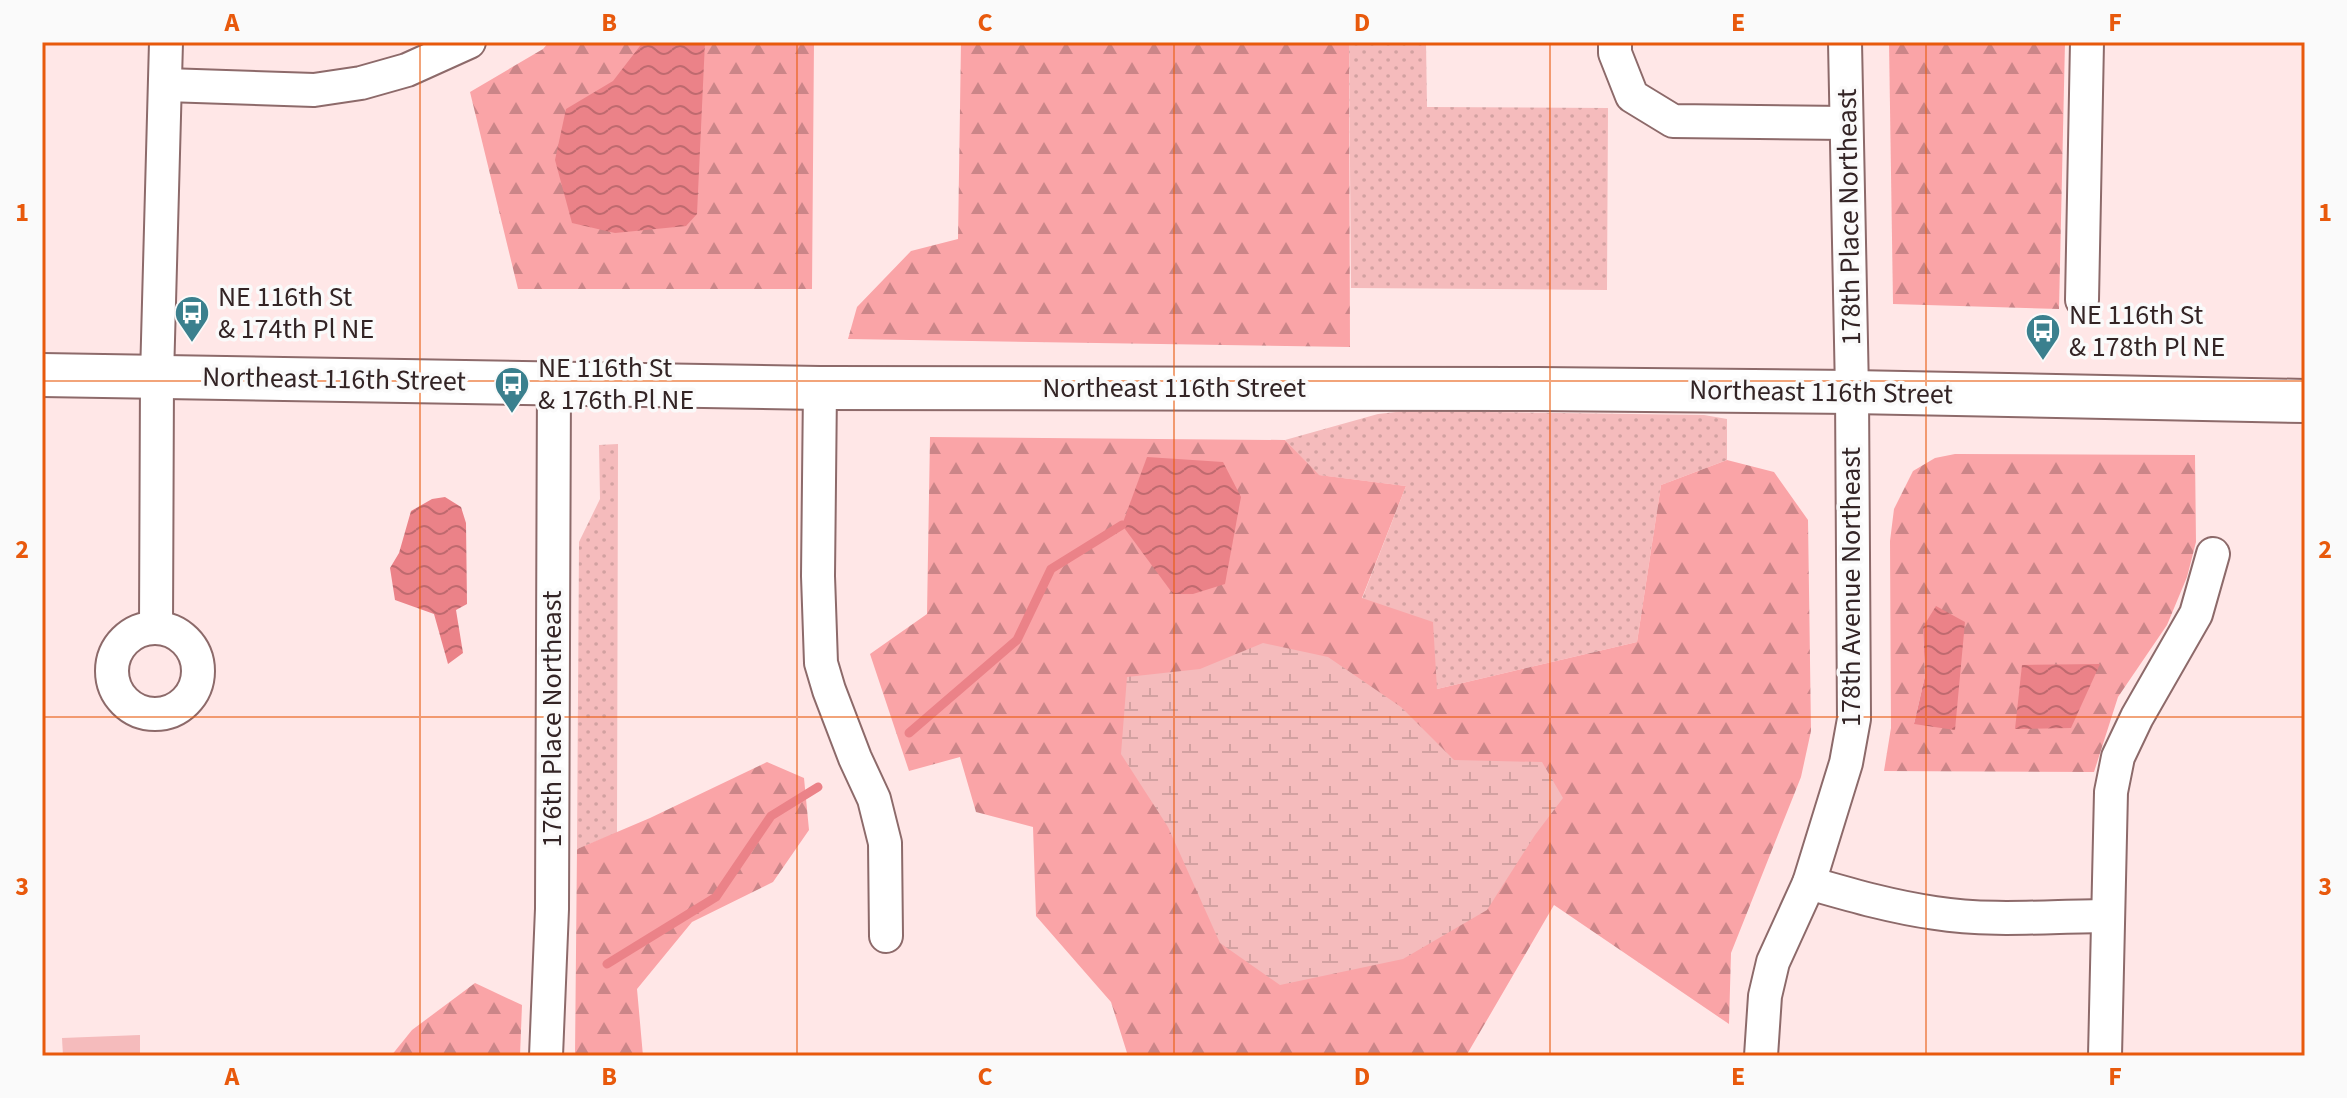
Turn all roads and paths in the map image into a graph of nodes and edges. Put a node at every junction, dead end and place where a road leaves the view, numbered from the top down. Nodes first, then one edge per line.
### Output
1 (166, 42) edge
2 (469, 42) edge
3 (1615, 42) edge
4 (1845, 42) edge
5 (2087, 42) edge
6 (166, 85) junction
7 (1846, 123) junction
8 (2082, 300) dead end
9 (42, 375) edge
10 (157, 377) junction
11 (554, 382) junction
12 (820, 388) junction
13 (1852, 392) junction
14 (2305, 401) edge
15 (2213, 554) dead end
16 (156, 628) dead end
17 (1809, 883) junction
18 (2108, 916) junction
19 (886, 936) dead end
20 (546, 1056) edge
21 (1761, 1056) edge
22 (2105, 1056) edge

1 - 6 street
2 - 6 street
3 - 7 street
4 - 7 street, 178th Place Northeast
5 - 8 street
6 - 10 street
7 - 13 street, 178th Place Northeast
9 - 10 street, Northeast 116th Street
10 - 11 street, Northeast 116th Street
10 - 16 street
11 - 12 street, Northeast 116th Street
11 - 20 street, 176th Place Northeast
12 - 13 street, Northeast 116th Street
12 - 19 street
13 - 14 street, Northeast 116th Street
13 - 17 street, 178th Avenue Northeast
15 - 18 street
17 - 18 street
17 - 21 street, 178th Avenue Northeast
18 - 22 street

